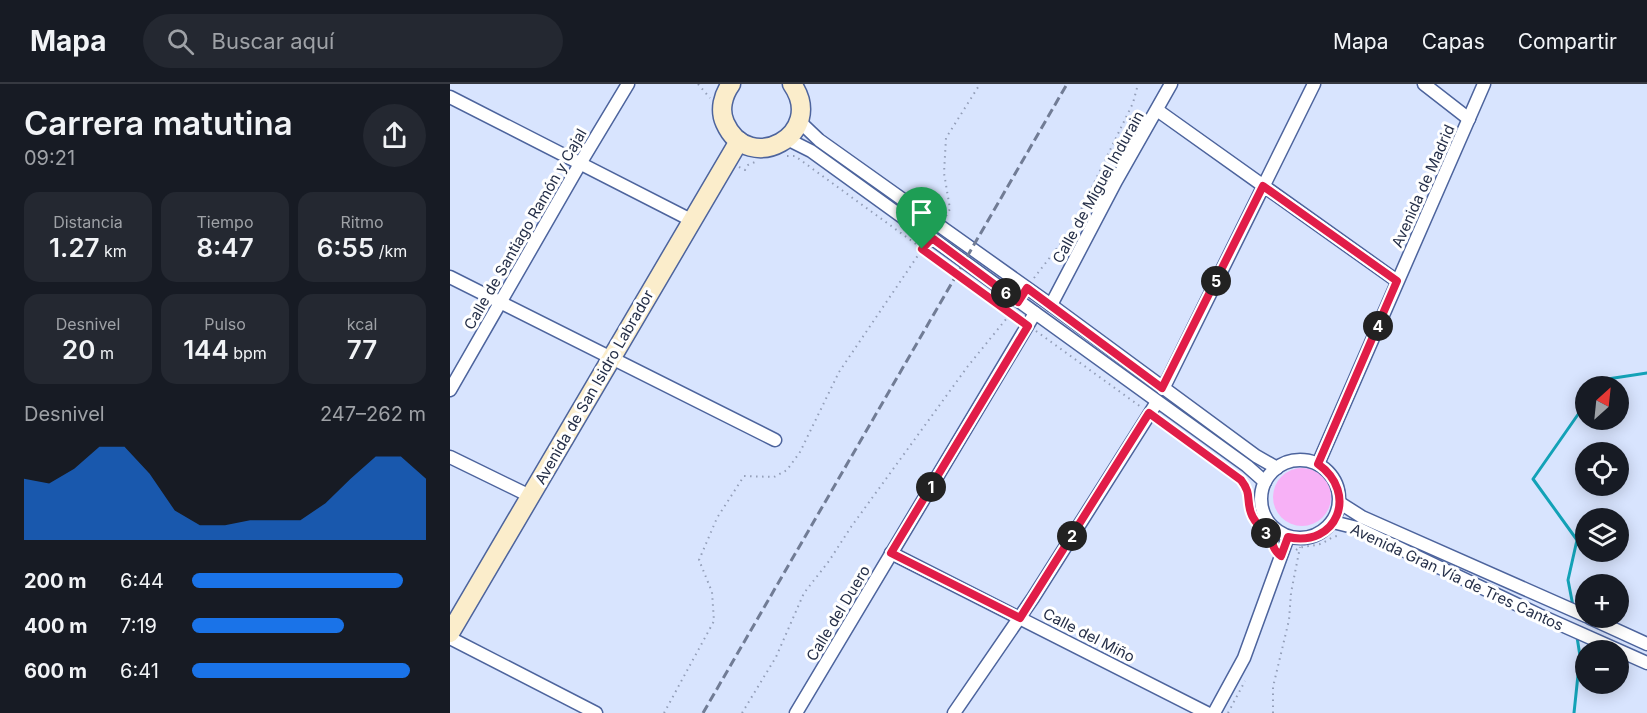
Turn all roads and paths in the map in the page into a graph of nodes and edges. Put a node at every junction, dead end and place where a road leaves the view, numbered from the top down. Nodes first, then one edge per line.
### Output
1 (628, 84) edge
2 (698, 84) edge
3 (792, 84) edge
4 (981, 84) edge
5 (1138, 84) edge
6 (1172, 84) edge
7 (1314, 84) edge
8 (1424, 84) edge
9 (1484, 84) edge
10 (720, 92) edge
11 (450, 97) edge
12 (1157, 110) junction
13 (1469, 119) junction
14 (799, 121) junction
15 (739, 141) junction
16 (786, 147) junction
17 (727, 160) junction
18 (761, 161) dead end
19 (580, 162) junction
20 (1263, 186) junction
21 (691, 220) junction
22 (940, 226) junction
23 (932, 238) junction
24 (922, 249) junction
25 (450, 277) edge
26 (1397, 281) junction
27 (1027, 288) junction
28 (501, 302) junction
29 (1018, 302) junction
30 (1051, 305) junction
31 (1011, 313) junction
32 (1035, 313) junction
33 (1028, 326) junction
34 (611, 359) junction
35 (1162, 388) junction
36 (450, 390) edge
37 (1157, 402) junction
38 (1149, 413) junction
39 (775, 440) dead end
40 (450, 457) edge
41 (1318, 464) junction
42 (1277, 468) junction
43 (1265, 482) junction
44 (530, 496) junction
45 (1340, 503) junction
46 (1333, 522) junction
47 (1345, 536) dead end
48 (1288, 537) junction
49 (1300, 548) junction
50 (891, 553) junction
51 (1281, 556) junction
52 (1575, 611) edge
53 (1020, 618) junction
54 (1612, 628) edge
55 (450, 633) edge
56 (450, 638) edge
57 (1647, 644) edge
58 (1647, 663) edge
59 (1248, 676) dead end
60 (596, 713) edge
61 (664, 713) edge
62 (742, 713) edge
63 (796, 713) edge
64 (954, 713) edge
65 (1208, 713) edge
66 (1214, 713) edge
67 (1228, 713) edge
68 (1273, 713) edge

1 - 19 street, Calle de Santiago Ramón y Cajal
2 - 10 path
3 - 14 street
4 - 22 path
5 - 27 path
6 - 12 street, Calle de Miguel Indurain
7 - 20 street
8 - 13 street
9 - 13 street, Avenida de Madrid
10 - 15 street
11 - 19 street
12 - 20 street
12 - 30 street, Calle de Miguel Indurain
13 - 26 street, Avenida de Madrid
14 - 16 street
14 - 22 street
15 - 16 street
15 - 17 street, Avenida de San Isidro Labrador
16 - 23 street
16 - 24 path
17 - 18 path
17 - 21 street, Avenida de San Isidro Labrador
19 - 21 street
19 - 28 street, Calle de Santiago Ramón y Cajal
20 - 26 street
20 - 35 street
21 - 34 street, Avenida de San Isidro Labrador
22 - 27 street
23 - 24 path
23 - 29 street
24 - 31 path
24 - 61 path
25 - 28 street
26 - 41 street, Avenida de Madrid
27 - 30 street
28 - 34 street
28 - 36 street, Calle de Santiago Ramón y Cajal
29 - 31 path
29 - 32 street
30 - 35 street
31 - 33 path
31 - 62 path
32 - 33 street, Calle del Duero
32 - 37 street
33 - 38 path
33 - 50 street, Calle del Duero
34 - 39 street
34 - 44 street, Avenida de San Isidro Labrador
35 - 42 street
37 - 38 street
37 - 43 street
38 - 51 path
38 - 53 street
40 - 44 street
41 - 42 street
41 - 45 street
42 - 43 street
43 - 48 street
44 - 55 street, Avenida de San Isidro Labrador
45 - 46 street
45 - 52 street, Avenida Gran Vía de Tres Cantos
46 - 48 street
46 - 58 street, Avenida Gran Vía de Tres Cantos
47 - 49 path
48 - 51 street
49 - 51 path
49 - 68 path
50 - 53 street, Calle del Miño
50 - 63 street, Calle del Duero
51 - 66 street
53 - 64 street
53 - 65 street, Calle del Miño
54 - 57 street
56 - 60 street
59 - 67 path

